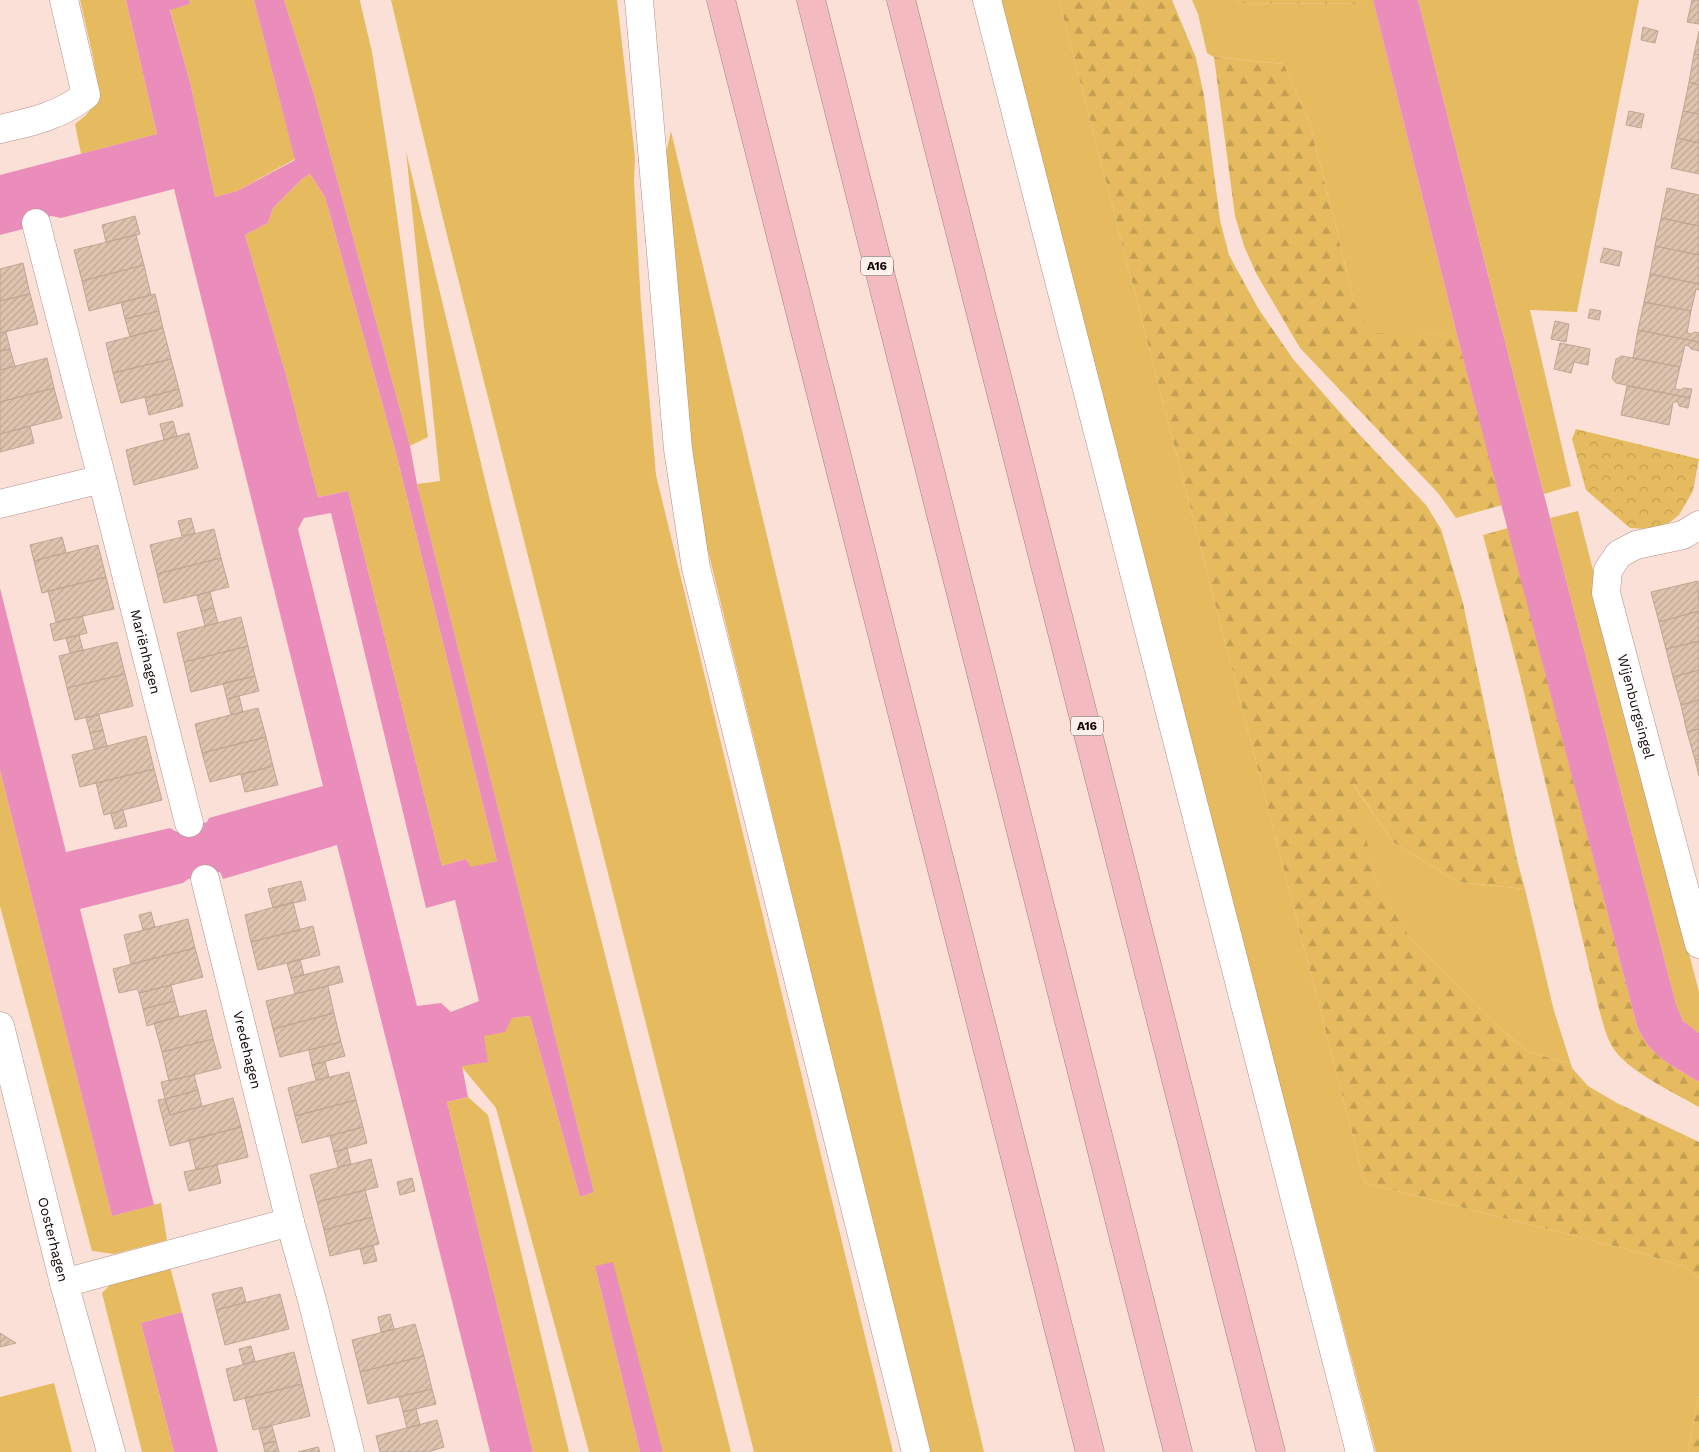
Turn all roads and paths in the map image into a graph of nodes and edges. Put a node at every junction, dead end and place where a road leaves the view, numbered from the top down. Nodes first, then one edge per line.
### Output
1 (64, 0) edge
2 (639, 0) edge
3 (721, 0) edge
4 (811, 0) edge
5 (902, 0) edge
6 (987, 0) edge
7 (0, 129) edge
8 (36, 223) dead end
9 (102, 479) junction
10 (0, 504) edge
11 (1699, 525) edge
12 (189, 823) dead end
13 (204, 879) dead end
14 (1699, 944) edge
15 (0, 1026) edge
16 (290, 1222) junction
17 (64, 1283) junction
18 (1087, 1445) edge
19 (111, 1452) edge
20 (350, 1452) edge
21 (916, 1452) edge
22 (1178, 1452) edge
23 (1271, 1452) edge
24 (1360, 1452) edge

1 - 7 street
2 - 21 street
3 - 18 highway
4 - 22 highway, A16
5 - 23 highway, A16
6 - 24 street
8 - 9 street, Mariënhagen
9 - 10 street
9 - 12 street, Mariënhagen
11 - 14 street, Wijenburgsingel
13 - 16 street, Vredehagen
15 - 17 street, Oosterhagen
16 - 17 street
16 - 20 street, Vredehagen
17 - 19 street, Oosterhagen

